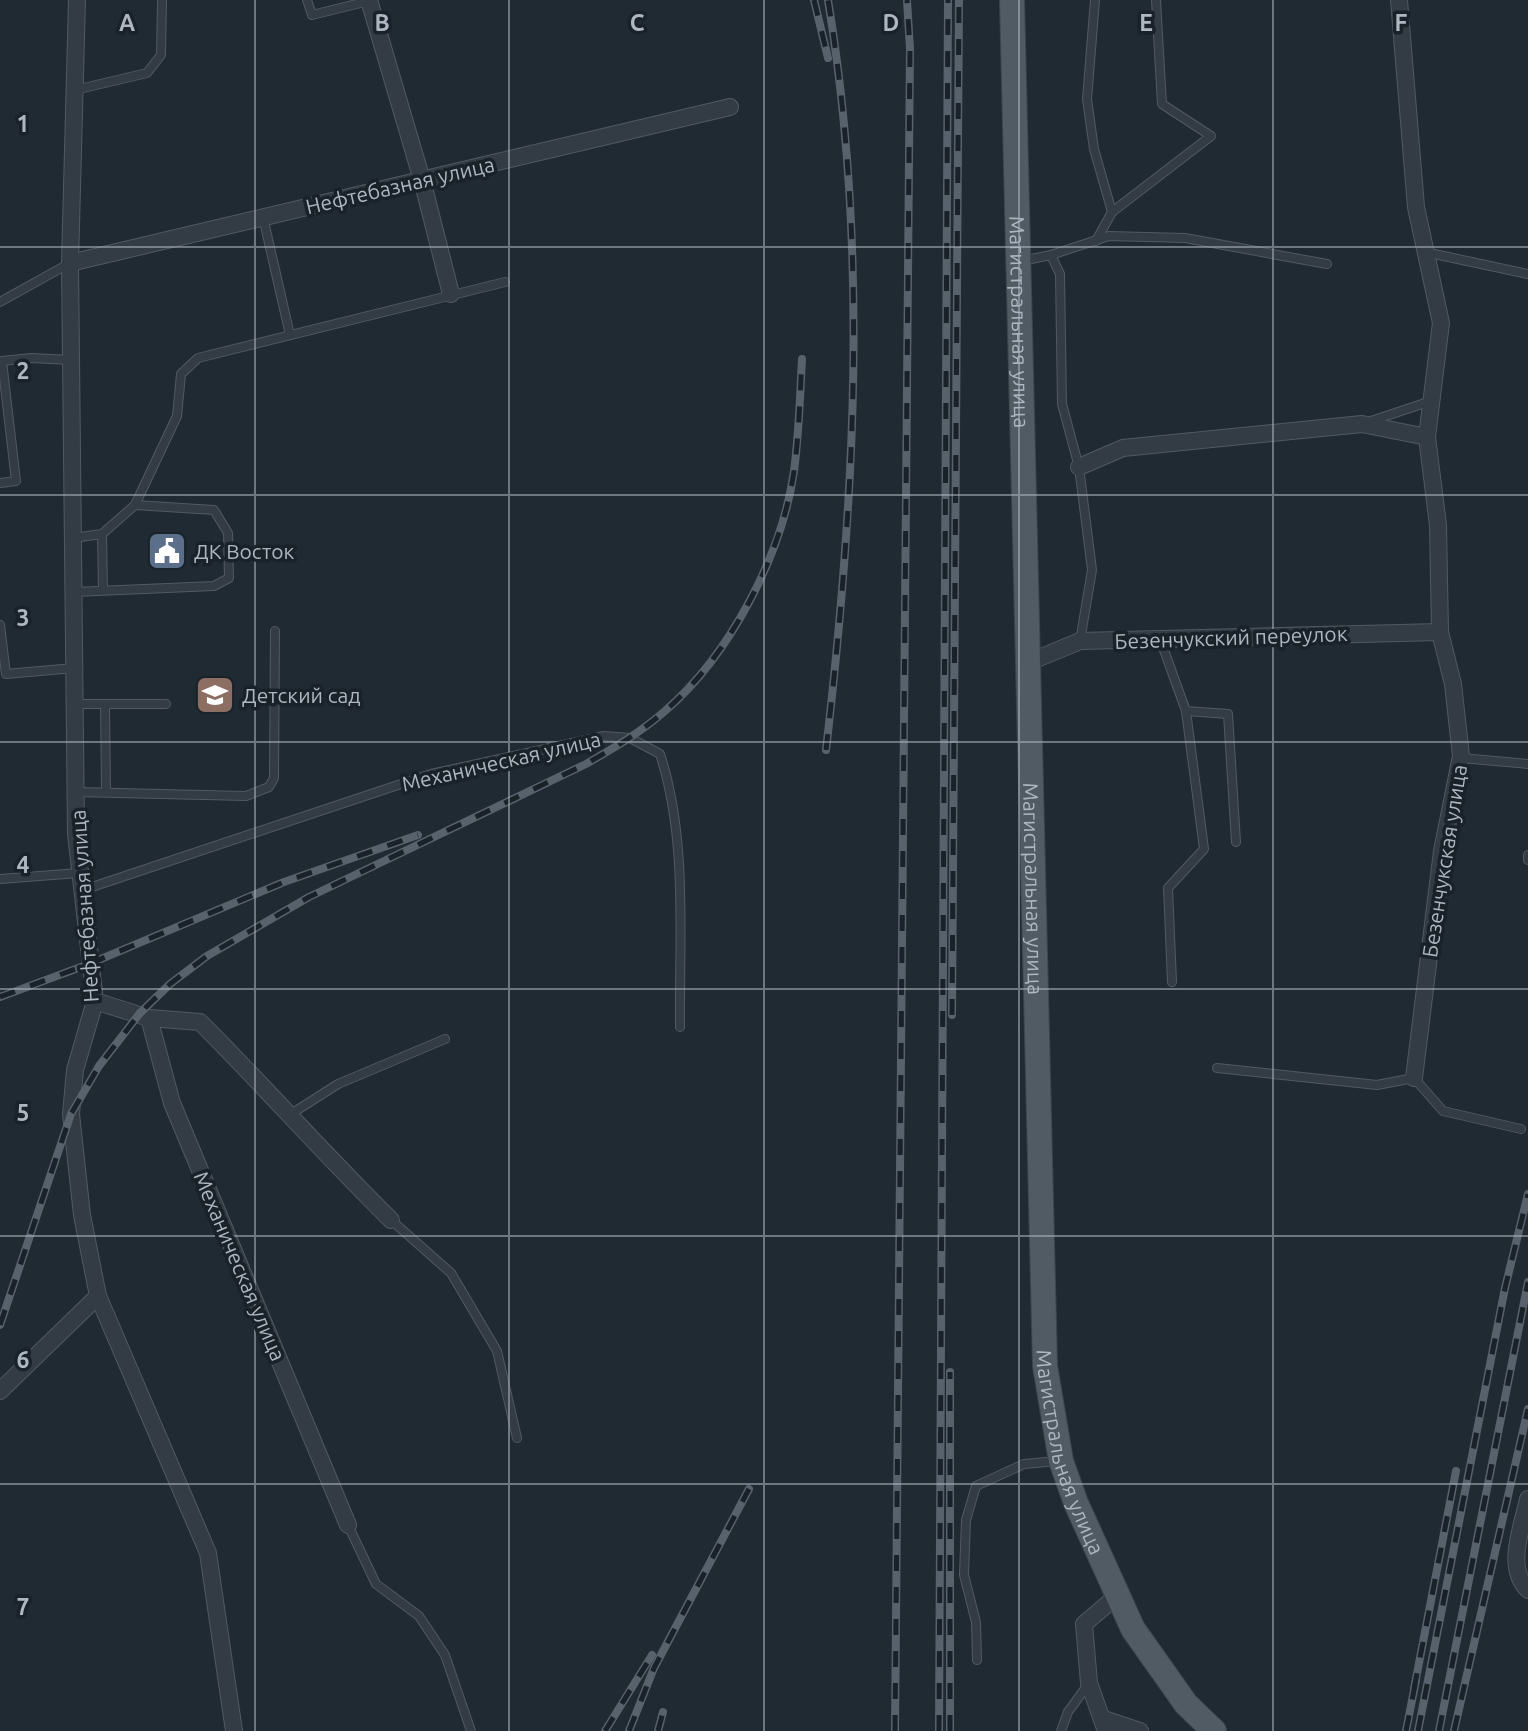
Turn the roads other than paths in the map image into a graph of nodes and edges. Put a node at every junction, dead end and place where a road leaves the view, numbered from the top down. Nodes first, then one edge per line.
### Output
1 (77, 0) edge
2 (162, 0) edge
3 (307, 0) edge
4 (1012, 0) edge
5 (1095, 0) edge
6 (1156, 0) edge
7 (1399, 0) edge
8 (369, 1) edge
9 (75, 90) junction
10 (730, 107) dead end
11 (422, 180) junction
12 (1112, 212) junction
13 (263, 217) junction
14 (1096, 241) junction
15 (1425, 252) junction
16 (1051, 255) junction
17 (1018, 262) junction
18 (70, 263) junction
19 (1326, 264) dead end
20 (1528, 274) edge
21 (505, 282) dead end
22 (451, 294) junction
23 (0, 302) edge
24 (290, 335) junction
25 (71, 360) junction
26 (1431, 401) junction
27 (1362, 424) junction
28 (1427, 437) junction
29 (1079, 467) junction
30 (0, 483) edge
31 (135, 505) junction
32 (103, 534) junction
33 (73, 538) junction
34 (103, 590) junction
35 (74, 592) junction
36 (0, 625) edge
37 (275, 631) dead end
38 (1440, 632) junction
39 (1160, 639) junction
40 (1080, 641) junction
41 (1027, 663) junction
42 (74, 668) junction
43 (75, 704) junction
44 (105, 704) junction
45 (166, 704) dead end
46 (1186, 711) junction
47 (1461, 758) junction
48 (1528, 764) edge
49 (76, 792) junction
50 (106, 792) junction
51 (1236, 842) dead end
52 (79, 873) junction
53 (0, 879) edge
54 (81, 891) junction
55 (1172, 982) dead end
56 (95, 1001) junction
57 (149, 1018) junction
58 (680, 1027) dead end
59 (445, 1039) dead end
60 (1217, 1068) dead end
61 (1414, 1078) junction
62 (291, 1114) junction
63 (1521, 1129) dead end
64 (391, 1220) joint
65 (98, 1296) junction
66 (0, 1391) edge
67 (517, 1438) dead end
68 (1061, 1461) junction
69 (1528, 1499) edge
70 (348, 1525) joint
71 (1528, 1590) edge
72 (1118, 1595) junction
73 (977, 1660) dead end
74 (1089, 1683) junction
75 (1105, 1725) edge
76 (234, 1731) edge
77 (471, 1731) edge
78 (1061, 1731) edge
79 (1140, 1731) edge
80 (1214, 1731) edge

1 - 9 street, Нефтебазная улица
2 - 9 lane
3 - 8 lane
4 - 17 main road, Магистральная улица
5 - 12 lane
6 - 12 lane
7 - 15 street, Безенчукская улица
8 - 11 street
9 - 18 street, Нефтебазная улица
10 - 11 street, Нефтебазная улица
11 - 13 street, Нефтебазная улица
11 - 22 street
12 - 14 lane
13 - 18 street, Нефтебазная улица
13 - 24 lane
14 - 16 lane
14 - 19 lane
15 - 20 lane
15 - 26 street, Безенчукская улица
16 - 17 lane
16 - 29 lane
17 - 41 main road, Магистральная улица
18 - 23 lane
18 - 25 street, Нефтебазная улица
21 - 22 lane
22 - 24 lane
24 - 31 lane
25 - 30 lane
25 - 33 street, Нефтебазная улица
26 - 27 lane
26 - 28 street, Безенчукская улица
27 - 28 street
27 - 29 street
28 - 38 street, Безенчукская улица
29 - 40 lane
31 - 32 lane
31 - 34 lane
32 - 33 lane
32 - 34 lane
33 - 35 street, Нефтебазная улица
34 - 35 lane
35 - 42 street, Нефтебазная улица
36 - 42 lane
37 - 50 lane
38 - 39 street, Безенчукский переулок
38 - 47 street, Безенчукская улица
39 - 40 street, Безенчукский переулок
39 - 46 lane
40 - 41 street, Безенчукский переулок
41 - 68 main road, Магистральная улица
42 - 43 street, Нефтебазная улица
43 - 44 lane
43 - 49 street, Нефтебазная улица
44 - 45 lane
44 - 50 lane
46 - 51 lane
46 - 55 lane
47 - 48 lane
47 - 61 street, Безенчукская улица
49 - 50 lane
49 - 52 street, Нефтебазная улица
52 - 53 lane
52 - 54 street, Нефтебазная улица
54 - 56 street, Нефтебазная улица
54 - 58 lane, Механическая улица
56 - 57 street
56 - 65 street, Нефтебазная улица
57 - 62 street
57 - 70 street, Механическая улица
59 - 62 lane
60 - 61 lane
61 - 63 lane
62 - 64 street
64 - 67 lane
65 - 66 street
65 - 76 street, Нефтебазная улица
68 - 72 main road, Магистральная улица
68 - 73 lane
69 - 71 street
70 - 77 lane
72 - 74 street
72 - 80 main road, Магистральная улица
74 - 75 street
74 - 78 lane
75 - 79 street

